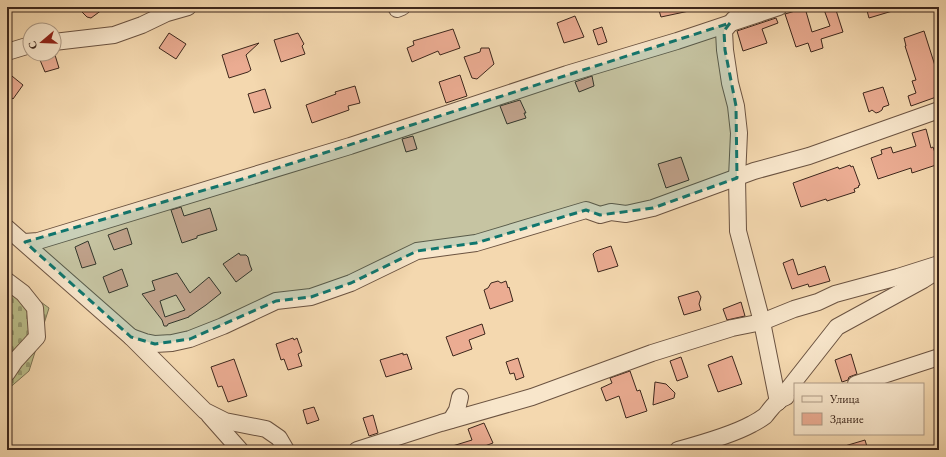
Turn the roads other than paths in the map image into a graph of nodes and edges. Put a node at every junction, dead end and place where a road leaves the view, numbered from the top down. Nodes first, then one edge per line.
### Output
1 (188, 7) edge
2 (779, 7) edge
3 (734, 17) junction
4 (62, 41) edge
5 (22, 47) edge
6 (7, 52) edge
7 (939, 110) edge
8 (737, 178) junction
9 (7, 228) edge
10 (25, 242) junction
11 (939, 264) edge
12 (939, 269) edge
13 (7, 281) edge
14 (762, 322) junction
15 (132, 337) junction
16 (939, 357) edge
17 (7, 373) edge
18 (859, 383) edge
19 (794, 395) edge
20 (460, 397) dead end
21 (778, 402) junction
22 (205, 411) junction
23 (451, 420) junction
24 (699, 447) edge
25 (240, 450) edge
26 (286, 450) edge
27 (357, 450) edge
28 (678, 450) edge

1 - 4 street
2 - 3 street
3 - 8 street
3 - 10 street
5 - 6 street
7 - 8 street
8 - 14 street
8 - 15 street
9 - 10 street
10 - 15 street
11 - 14 street
12 - 21 street
13 - 17 street
14 - 21 street
14 - 23 street
15 - 22 street
16 - 18 street
19 - 21 street
20 - 23 street
21 - 24 street
22 - 25 street
22 - 26 street
23 - 27 street
24 - 28 street

